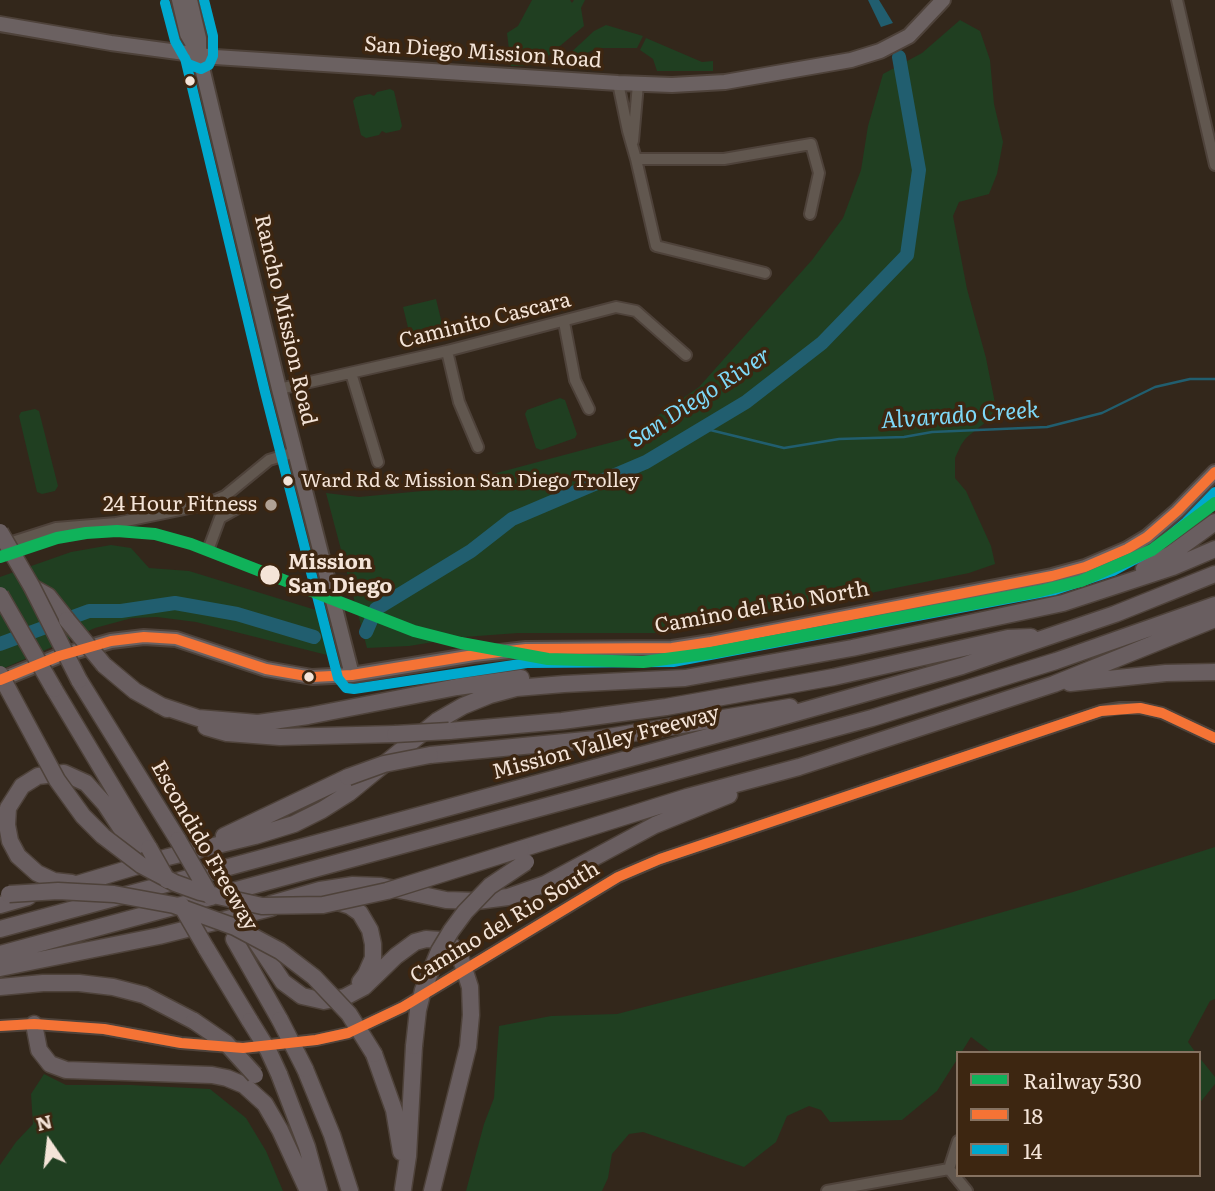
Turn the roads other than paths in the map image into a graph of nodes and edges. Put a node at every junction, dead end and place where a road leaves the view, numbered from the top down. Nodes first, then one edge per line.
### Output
1 (179, 0) edge
2 (190, 0) edge
3 (943, 0) edge
4 (1177, 0) edge
5 (0, 24) edge
6 (199, 55) junction
7 (618, 83) junction
8 (638, 84) junction
9 (633, 147) junction
10 (636, 159) junction
11 (1215, 165) edge
12 (810, 214) dead end
13 (765, 273) dead end
14 (564, 322) junction
15 (447, 351) junction
16 (686, 355) dead end
17 (351, 373) junction
18 (279, 389) junction
19 (589, 409) dead end
20 (478, 447) dead end
21 (295, 452) junction
22 (378, 462) dead end
23 (1215, 472) edge
24 (238, 508) dead end
25 (1215, 522) edge
26 (0, 532) edge
27 (210, 545) dead end
28 (0, 546) edge
29 (1215, 549) edge
30 (1215, 574) edge
31 (32, 587) junction
32 (1108, 589) junction
33 (0, 595) edge
34 (0, 601) edge
35 (1215, 604) edge
36 (13, 618) junction
37 (1215, 620) edge
38 (1054, 636) junction
39 (1215, 672) edge
40 (700, 674) junction
41 (352, 675) junction
42 (0, 677) edge
43 (1054, 684) junction
44 (159, 705) junction
45 (823, 705) junction
46 (1215, 738) edge
47 (799, 767) junction
48 (143, 851) junction
49 (523, 855) junction
50 (168, 857) junction
51 (199, 877) junction
52 (78, 884) junction
53 (0, 895) edge
54 (0, 905) edge
55 (252, 912) junction
56 (0, 929) edge
57 (0, 954) edge
58 (0, 968) edge
59 (465, 969) junction
60 (0, 987) edge
61 (343, 997) junction
62 (34, 1024) junction
63 (0, 1026) edge
64 (292, 1042) junction
65 (956, 1147) edge
66 (948, 1169) junction
67 (311, 1189) edge
68 (403, 1190) edge
69 (832, 1190) edge
70 (350, 1191) edge
71 (432, 1191) edge
72 (967, 1191) edge

1 - 6 main road, Rancho Mission Road
2 - 6 main road, Rancho Mission Road
3 - 8 main road, San Diego Mission Road
4 - 11 street
5 - 6 main road, San Diego Mission Road
6 - 7 main road, San Diego Mission Road
6 - 18 main road, Rancho Mission Road
7 - 8 main road, San Diego Mission Road
7 - 9 street
8 - 9 street
9 - 10 street
10 - 12 street
10 - 13 street
14 - 15 street, Caminito Cascara
14 - 16 street, Caminito Cascara
14 - 19 street
15 - 17 street, Caminito Cascara
15 - 20 street
17 - 18 street, Caminito Cascara
17 - 22 street
18 - 21 main road, Rancho Mission Road
21 - 28 street, Rancho Mission Road
21 - 41 main road
23 - 41 main road, Camino del Rio North
24 - 27 street
25 - 32 highway
26 - 31 highway, Escondido Freeway, bridge
29 - 32 highway
30 - 38 highway, Mission Valley Freeway
31 - 44 highway, bridge
31 - 51 highway, Escondido Freeway, bridge
32 - 40 highway
33 - 36 highway, bridge
34 - 36 highway, bridge
35 - 57 highway
36 - 48 highway, bridge
37 - 43 highway
38 - 44 highway, bridge
38 - 45 highway, Mission Valley Freeway
39 - 43 highway
40 - 44 highway
40 - 50 highway
41 - 42 main road, Camino del Rio North
42 - 49 highway, bridge
43 - 47 highway
45 - 50 highway, bridge
45 - 56 highway, Mission Valley Freeway
46 - 59 street, Camino del Rio South
47 - 49 highway
47 - 55 highway
48 - 52 highway
48 - 67 highway, bridge
49 - 68 highway, bridge
50 - 52 highway
51 - 61 highway, bridge
51 - 64 highway, Escondido Freeway, bridge
52 - 54 highway
53 - 61 highway, bridge
55 - 58 highway
55 - 61 highway
59 - 61 highway
59 - 64 street, Camino del Rio South
59 - 71 highway
60 - 67 highway, bridge
61 - 68 highway, bridge
62 - 63 street, Camino del Rio South
62 - 64 street, Camino del Rio South
62 - 67 highway
64 - 70 highway, Escondido Freeway, bridge
65 - 66 street
66 - 69 street
66 - 72 street

